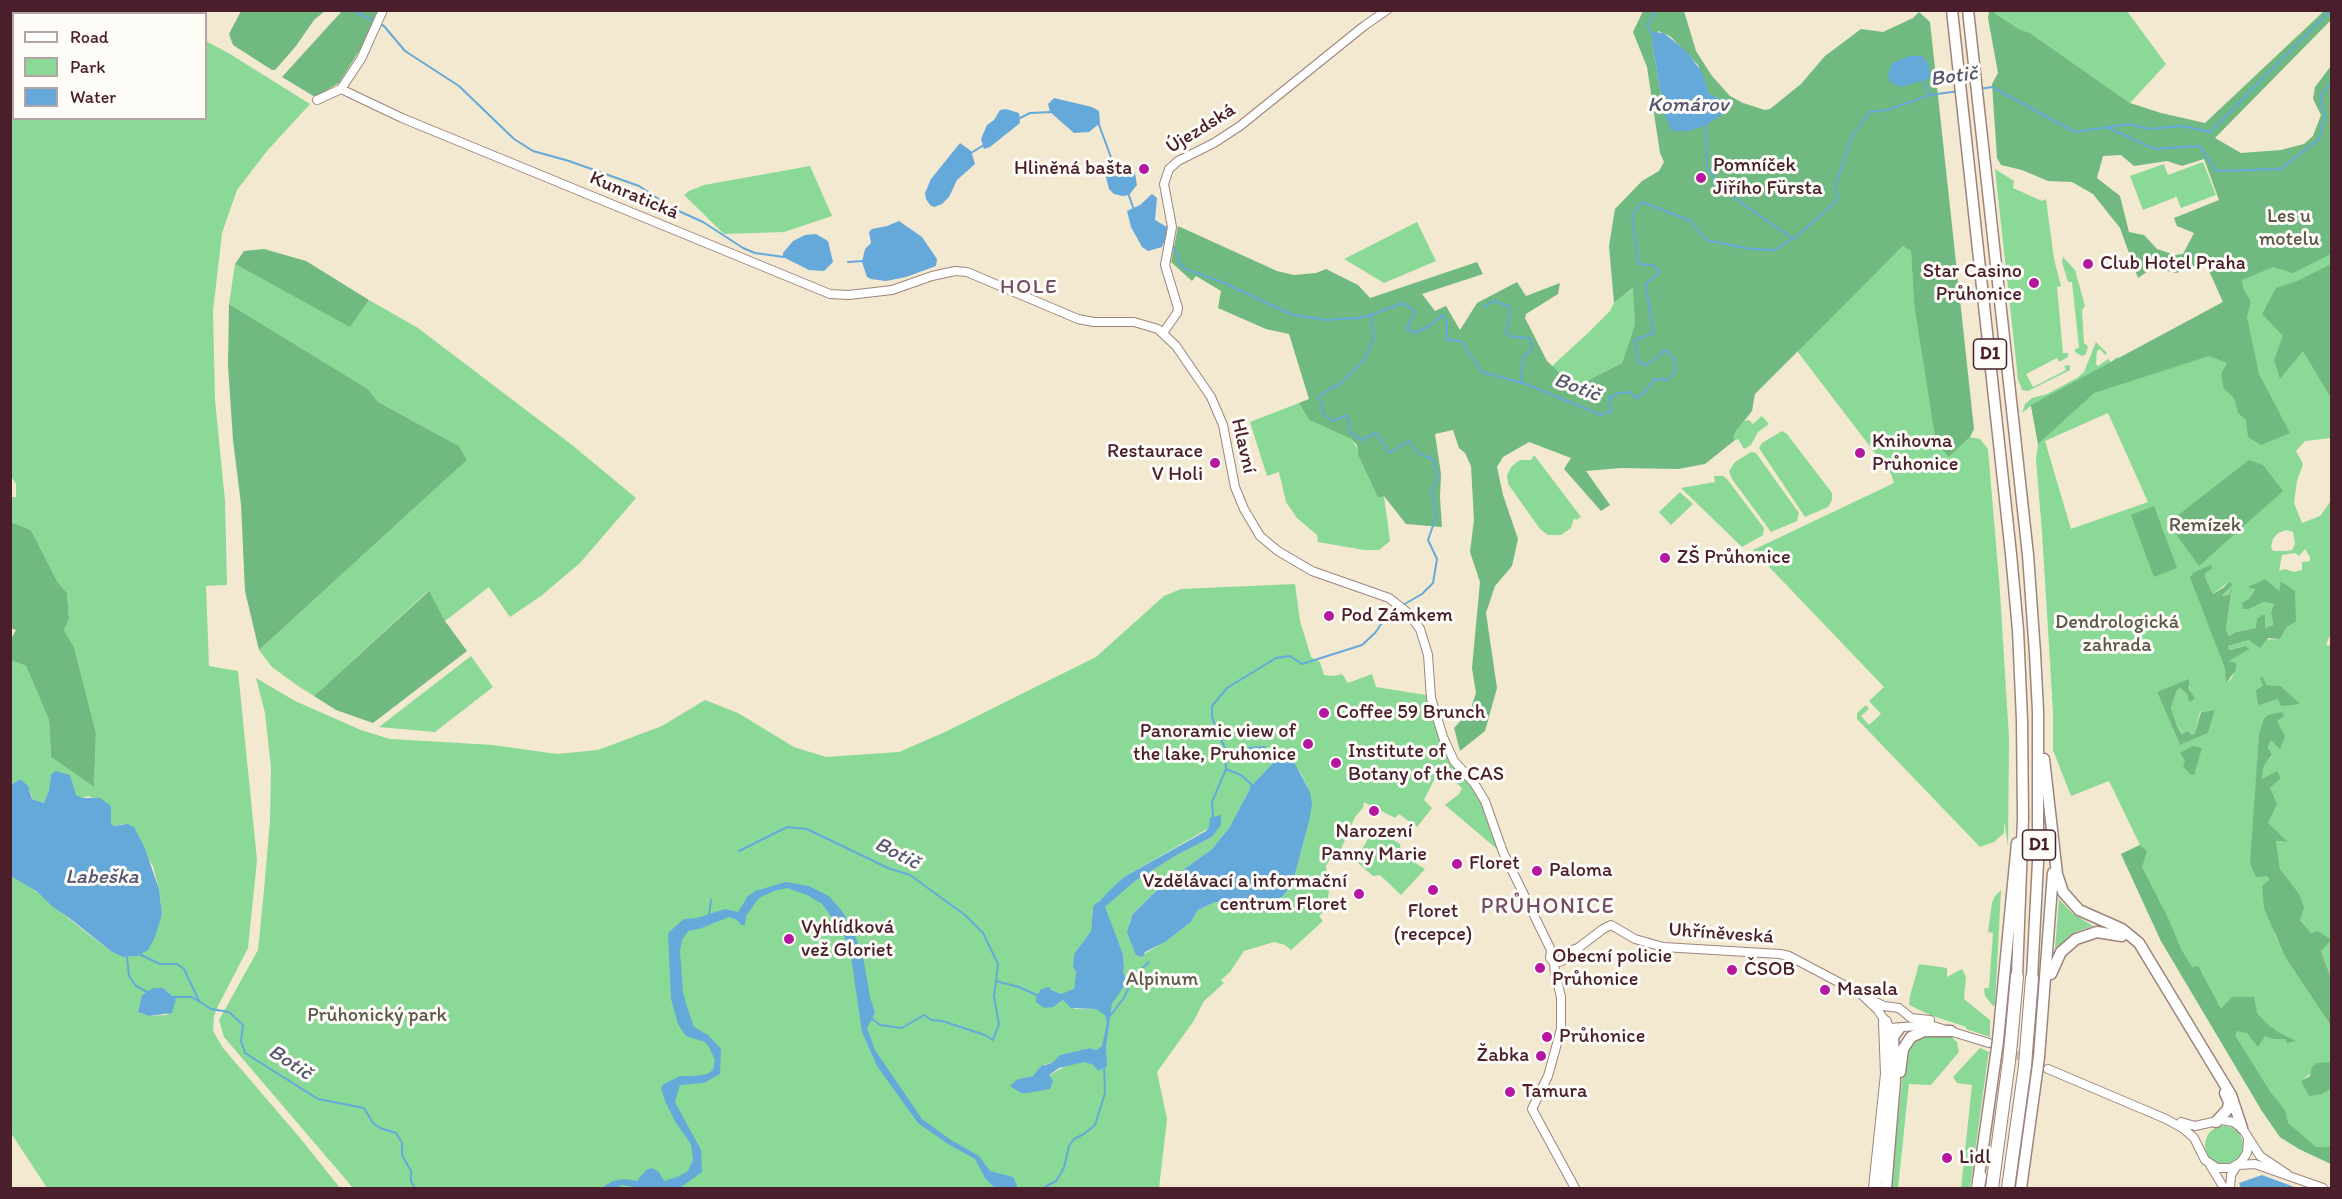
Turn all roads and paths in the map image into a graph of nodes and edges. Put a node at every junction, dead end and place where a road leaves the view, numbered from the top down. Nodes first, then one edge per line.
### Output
1 (383, 10) edge
2 (1388, 10) edge
3 (1952, 10) edge
4 (1969, 13) edge
5 (341, 89) junction
6 (318, 100) dead end
7 (1059, 311) joint
8 (1163, 333) junction
9 (2038, 711) junction
10 (2052, 816) junction
11 (2023, 818) junction
12 (1551, 950) junction
13 (2145, 951) junction
14 (1564, 953) junction
15 (1554, 963) junction
16 (2017, 976) joint
17 (2032, 978) joint
18 (1862, 995) junction
19 (1893, 1007) junction
20 (2043, 1011) junction
21 (1905, 1013) junction
22 (1885, 1021) junction
23 (1900, 1028) junction
24 (1951, 1031) junction
25 (2211, 1065) junction
26 (2043, 1070) junction
27 (1893, 1119) junction
28 (2166, 1119) junction
29 (2215, 1122) junction
30 (2242, 1128) junction
31 (2248, 1140) junction
32 (2200, 1150) junction
33 (2208, 1163) junction
34 (2238, 1165) junction
35 (2287, 1174) junction
36 (1978, 1184) edge
37 (1575, 1188) edge
38 (1875, 1188) edge
39 (1886, 1188) edge
40 (1992, 1188) edge
41 (2008, 1188) edge
42 (2022, 1188) edge
43 (2224, 1188) edge
44 (2230, 1188) edge
45 (2323, 1188) edge

1 - 5 street
2 - 8 street, Újezdská
3 - 11 highway, D1
4 - 9 highway, D1
5 - 6 street
5 - 7 street, Kunratická
7 - 8 street, Hlavní
8 - 12 street, Hlavní
9 - 10 highway
9 - 17 highway, D1
10 - 13 highway
10 - 20 highway
11 - 16 highway, D1
11 - 36 highway, bridge
12 - 14 street
12 - 15 street
13 - 20 highway
13 - 25 highway
14 - 15 street
14 - 18 street, Uhříněveská
15 - 37 street
16 - 40 highway, D1, bridge
17 - 41 highway, D1, bridge
18 - 19 street, Uhříněveská
18 - 22 street
19 - 21 street
19 - 22 street
20 - 26 highway, bridge
21 - 23 street
21 - 24 street
22 - 23 street
22 - 38 highway
23 - 24 street
23 - 27 highway
24 - 27 highway
25 - 29 highway
25 - 30 highway
26 - 28 street
26 - 42 highway
27 - 39 highway
28 - 29 street
28 - 32 street
29 - 30 street
29 - 32 street
30 - 31 street
31 - 34 street
31 - 35 street
32 - 33 street
33 - 34 street
33 - 43 street
34 - 35 street
34 - 44 street
35 - 45 street

